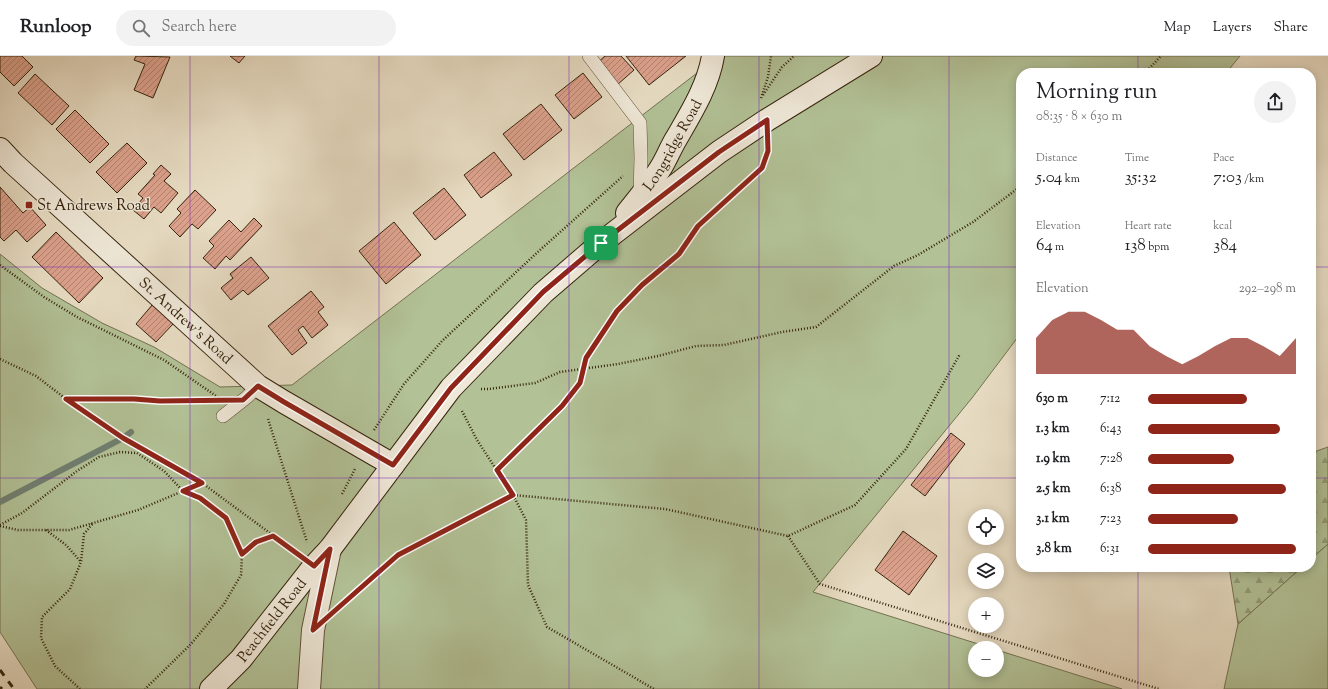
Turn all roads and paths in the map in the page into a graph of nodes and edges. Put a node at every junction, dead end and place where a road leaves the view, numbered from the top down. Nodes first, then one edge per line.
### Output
1 (589, 56) edge
2 (713, 56) edge
3 (771, 56) edge
4 (871, 56) edge
5 (1161, 56) edge
6 (1150, 68) edge
7 (767, 120) junction
8 (0, 149) edge
9 (641, 158) junction
10 (1016, 190) edge
11 (640, 198) junction
12 (601, 243) junction
13 (0, 265) edge
14 (960, 354) dead end
15 (0, 359) edge
16 (584, 369) junction
17 (258, 386) junction
18 (451, 388) junction
19 (66, 399) junction
20 (223, 416) dead end
21 (366, 449) junction
22 (393, 465) junction
23 (497, 470) junction
24 (202, 483) junction
25 (183, 491) junction
26 (513, 495) junction
27 (93, 523) junction
28 (0, 526) edge
29 (46, 530) junction
30 (273, 536) junction
31 (788, 536) junction
32 (330, 549) junction
33 (242, 554) junction
34 (81, 562) junction
35 (314, 566) junction
36 (313, 630) junction
37 (80, 689) edge
38 (145, 689) edge
39 (211, 689) edge
40 (309, 689) edge
41 (654, 689) edge
42 (1159, 689) edge

1 - 9 lane
2 - 11 street, Longridge Road
3 - 7 path
4 - 7 street, Peachfield Road
5 - 6 path
7 - 12 street, Peachfield Road
7 - 16 path
8 - 17 street, St. Andrew's Road
9 - 11 lane
9 - 21 path
10 - 16 path
11 - 12 street, Longridge Road
12 - 18 street, Peachfield Road
13 - 19 path
14 - 31 path
15 - 19 path
16 - 18 path
16 - 23 path
17 - 20 lane
17 - 21 street, St. Andrew's Road
17 - 35 path
18 - 22 street, Peachfield Road
18 - 23 path
19 - 24 path
21 - 22 street, St. Andrew's Road
22 - 32 street, Peachfield Road
23 - 26 path
24 - 25 path
24 - 30 path
25 - 27 path
25 - 28 path
25 - 33 path
26 - 31 path
26 - 36 path
26 - 41 path
27 - 29 path
27 - 34 path
28 - 29 path
29 - 34 path
30 - 33 path
30 - 35 path
31 - 42 path
32 - 35 street, Peachfield Road
32 - 36 street, Peachfield Road
33 - 38 path
34 - 37 path
35 - 39 street, Peachfield Road
36 - 40 street, Peachfield Road

